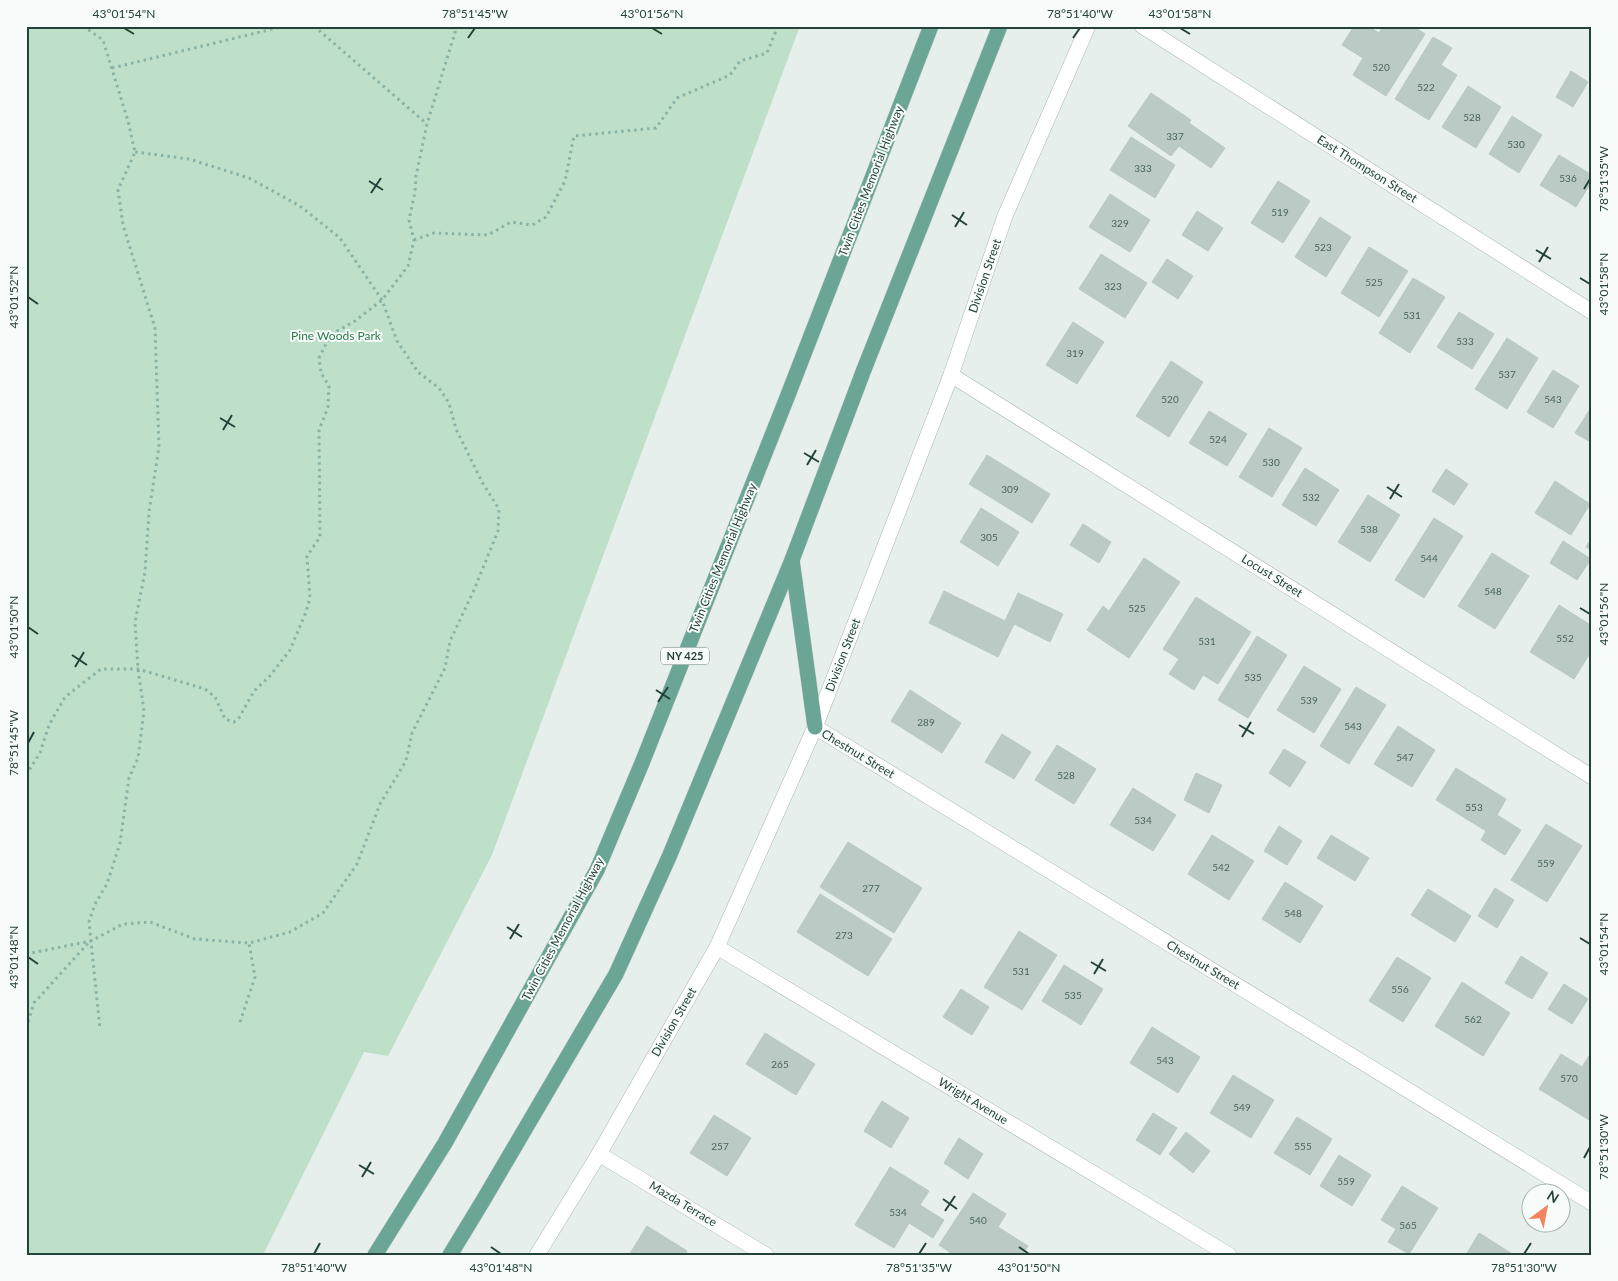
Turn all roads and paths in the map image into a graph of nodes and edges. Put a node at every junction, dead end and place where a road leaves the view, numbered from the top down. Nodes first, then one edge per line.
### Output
1 (83, 26) edge
2 (284, 26) edge
3 (314, 26) edge
4 (457, 26) edge
5 (778, 26) edge
6 (931, 26) edge
7 (1000, 26) edge
8 (1088, 26) edge
9 (1142, 26) edge
10 (112, 68) junction
11 (426, 124) junction
12 (135, 152) junction
13 (414, 240) junction
14 (382, 300) junction
15 (1592, 312) edge
16 (951, 375) junction
17 (792, 560) junction
18 (138, 669) junction
19 (815, 727) junction
20 (26, 775) edge
21 (1592, 777) edge
22 (91, 941) junction
23 (249, 943) junction
24 (717, 947) junction
25 (26, 954) edge
26 (240, 1022) dead end
27 (26, 1028) edge
28 (100, 1029) dead end
29 (599, 1154) junction
30 (1592, 1203) edge
31 (375, 1255) edge
32 (450, 1255) edge
33 (537, 1255) edge
34 (766, 1255) edge
35 (1229, 1255) edge

1 - 10 path
2 - 10 path
3 - 11 path
4 - 11 path
5 - 13 path
6 - 31 main road, Twin Cities Memorial Highway / NY 425
7 - 17 main road
8 - 16 street, Division Street
9 - 15 street, East Thompson Street
10 - 12 path
11 - 13 path
12 - 14 path
12 - 18 path
13 - 14 path
14 - 18 path
14 - 23 path
16 - 19 street, Division Street
16 - 21 street, Locust Street
17 - 19 main road
17 - 32 main road
18 - 20 path
18 - 22 path
19 - 24 street, Division Street
19 - 30 street, Chestnut Street
22 - 23 path
22 - 25 path
22 - 27 path
22 - 28 path
23 - 26 path
24 - 29 street, Division Street
24 - 35 street, Wright Avenue
29 - 33 street, Division Street
29 - 34 street, Mazda Terrace

